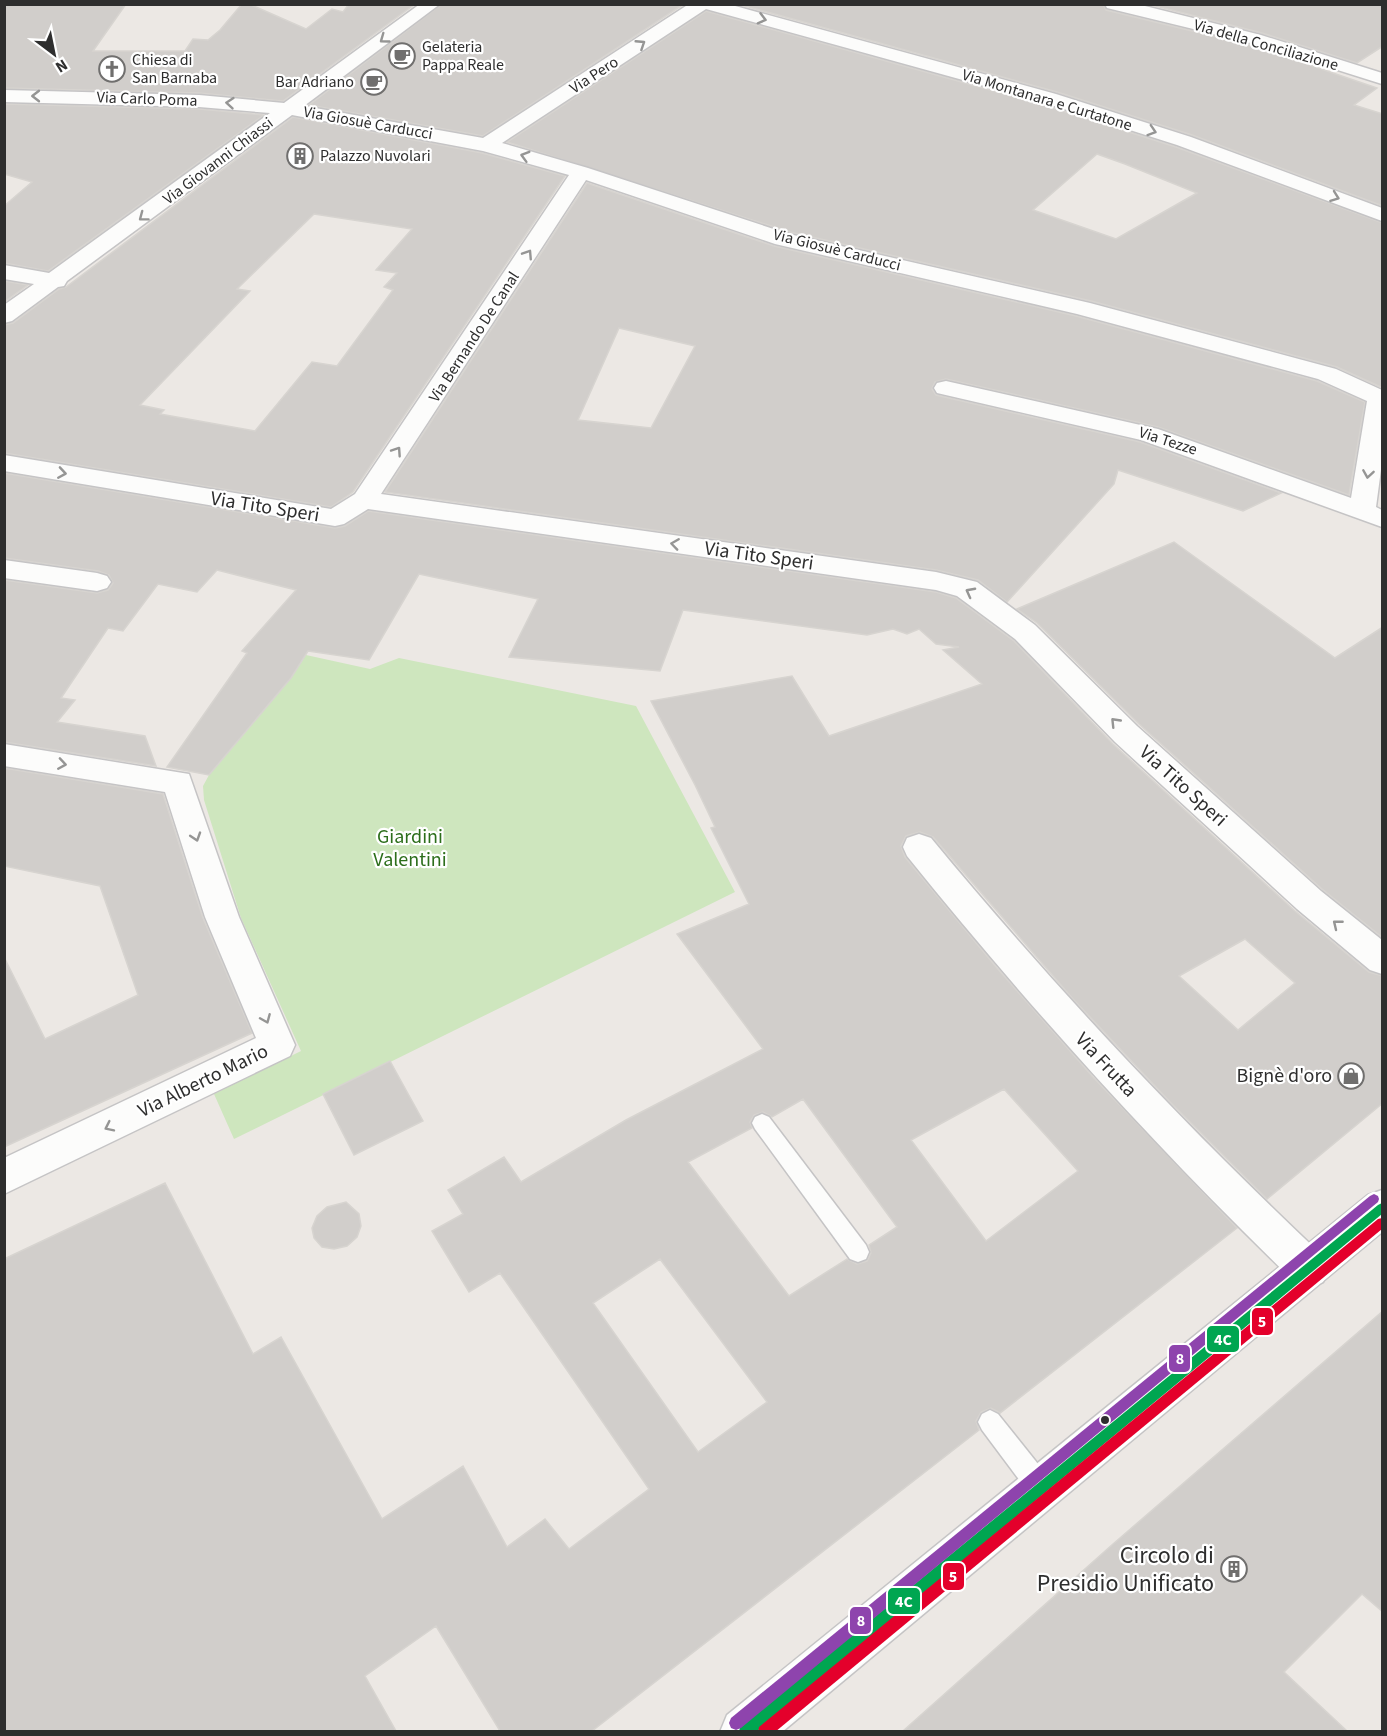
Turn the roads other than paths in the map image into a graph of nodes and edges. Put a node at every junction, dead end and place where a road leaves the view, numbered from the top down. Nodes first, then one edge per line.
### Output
1 (432, 4) edge
2 (704, 4) edge
3 (1113, 4) edge
4 (1383, 79) edge
5 (4, 96) edge
6 (289, 109) junction
7 (486, 145) junction
8 (581, 172) junction
9 (1383, 215) edge
10 (4, 272) edge
11 (56, 281) junction
12 (4, 316) edge
13 (946, 388) dead end
14 (1381, 398) edge
15 (4, 463) edge
16 (364, 500) junction
17 (1372, 514) edge
18 (4, 569) edge
19 (97, 582) dead end
20 (4, 755) edge
21 (920, 847) dead end
22 (1383, 960) edge
23 (762, 1123) dead end
24 (4, 1177) edge
25 (1383, 1208) edge
26 (858, 1252) dead end
27 (1309, 1269) junction
28 (990, 1422) dead end
29 (1041, 1488) junction
30 (744, 1731) edge

1 -> 6 street, Via Giovanni Chiassi
7 -> 2 street, Via Pero
2 -> 9 street, Via Montanara e Curtatone
3 - 4 street, Via della Conciliazione
6 -> 5 street, Via Carlo Poma
6 - 7 street, Via Giosuè Carducci
6 -> 11 street, Via Giovanni Chiassi
8 -> 7 street, Via Giosuè Carducci
8 - 14 street, Via Giosuè Carducci
16 -> 8 street, Via Bernando De Canal
10 - 11 street
11 - 12 street, Via Giovanni Chiassi
13 - 17 street, Via Tezze
14 -> 17 street
15 -> 16 street, Via Tito Speri
22 -> 16 street, Via Tito Speri
18 - 19 street
20 -> 24 street, Via Alberto Mario
21 - 27 street, Via Frutta
23 - 26 lane
25 - 27 street
27 - 29 street
28 - 29 lane
29 - 30 street

